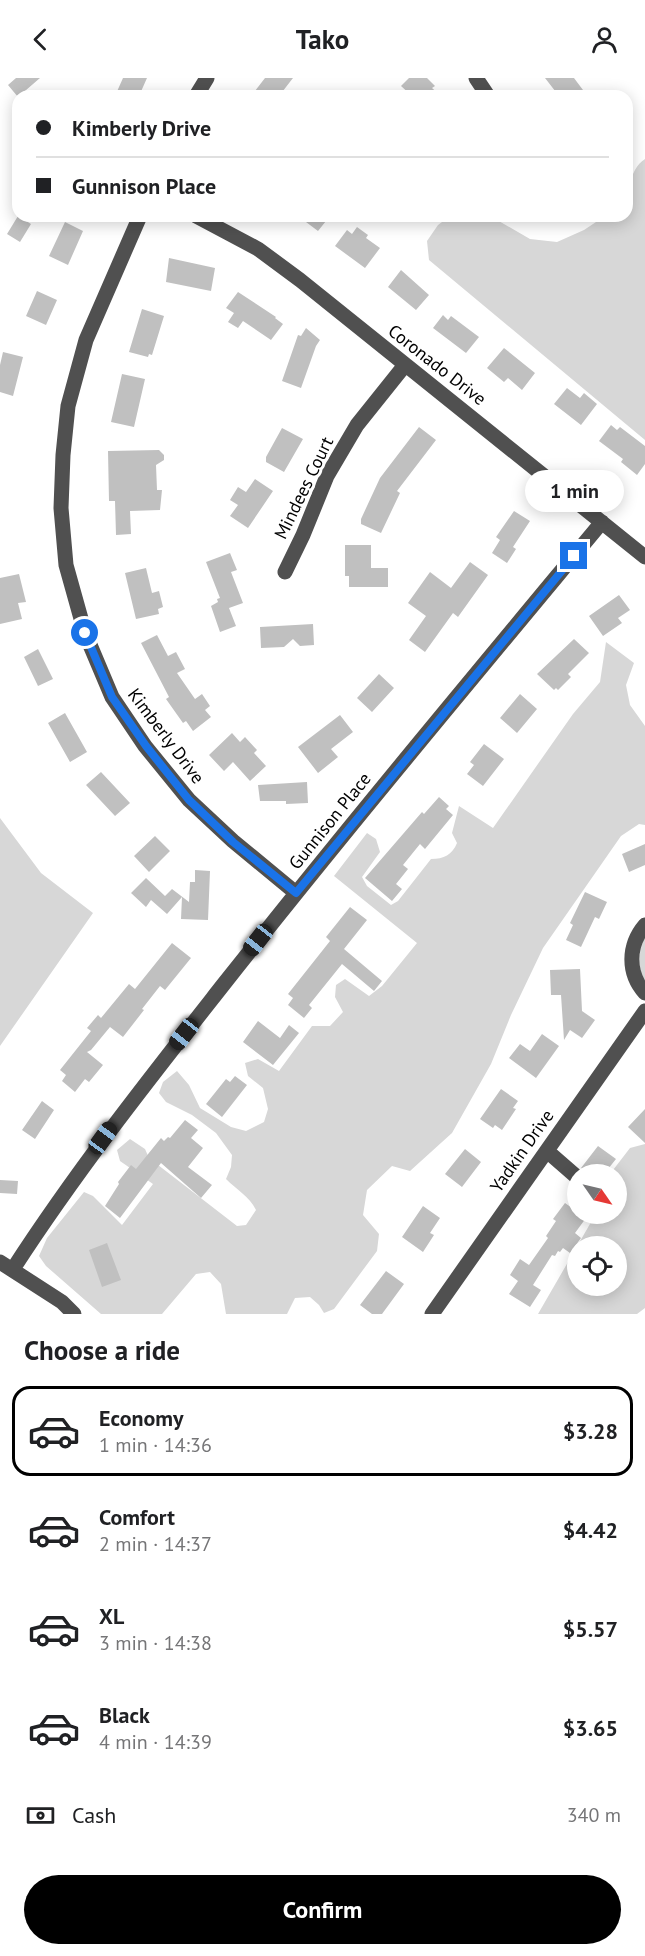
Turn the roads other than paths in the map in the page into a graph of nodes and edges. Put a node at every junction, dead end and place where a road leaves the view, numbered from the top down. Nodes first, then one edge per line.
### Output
1 (137, 222) edge
2 (207, 222) edge
3 (405, 365) junction
4 (602, 522) junction
5 (645, 557) edge
6 (285, 572) dead end
7 (296, 893) junction
8 (645, 926) edge
9 (645, 993) edge
10 (645, 1011) edge
11 (547, 1151) junction
12 (567, 1168) edge
13 (6, 1265) edge
14 (74, 1314) edge
15 (432, 1314) edge

1 - 7 street, Kimberly Drive
2 - 3 street, Coronado Drive
3 - 4 street, Coronado Drive
3 - 6 street, Mindees Court
4 - 5 street, Coronado Drive
4 - 7 street, Gunnison Place
7 - 13 street, Gunnison Place
8 - 9 street
10 - 11 street, Yadkin Drive
11 - 12 street
11 - 15 street, Yadkin Drive
13 - 14 street

